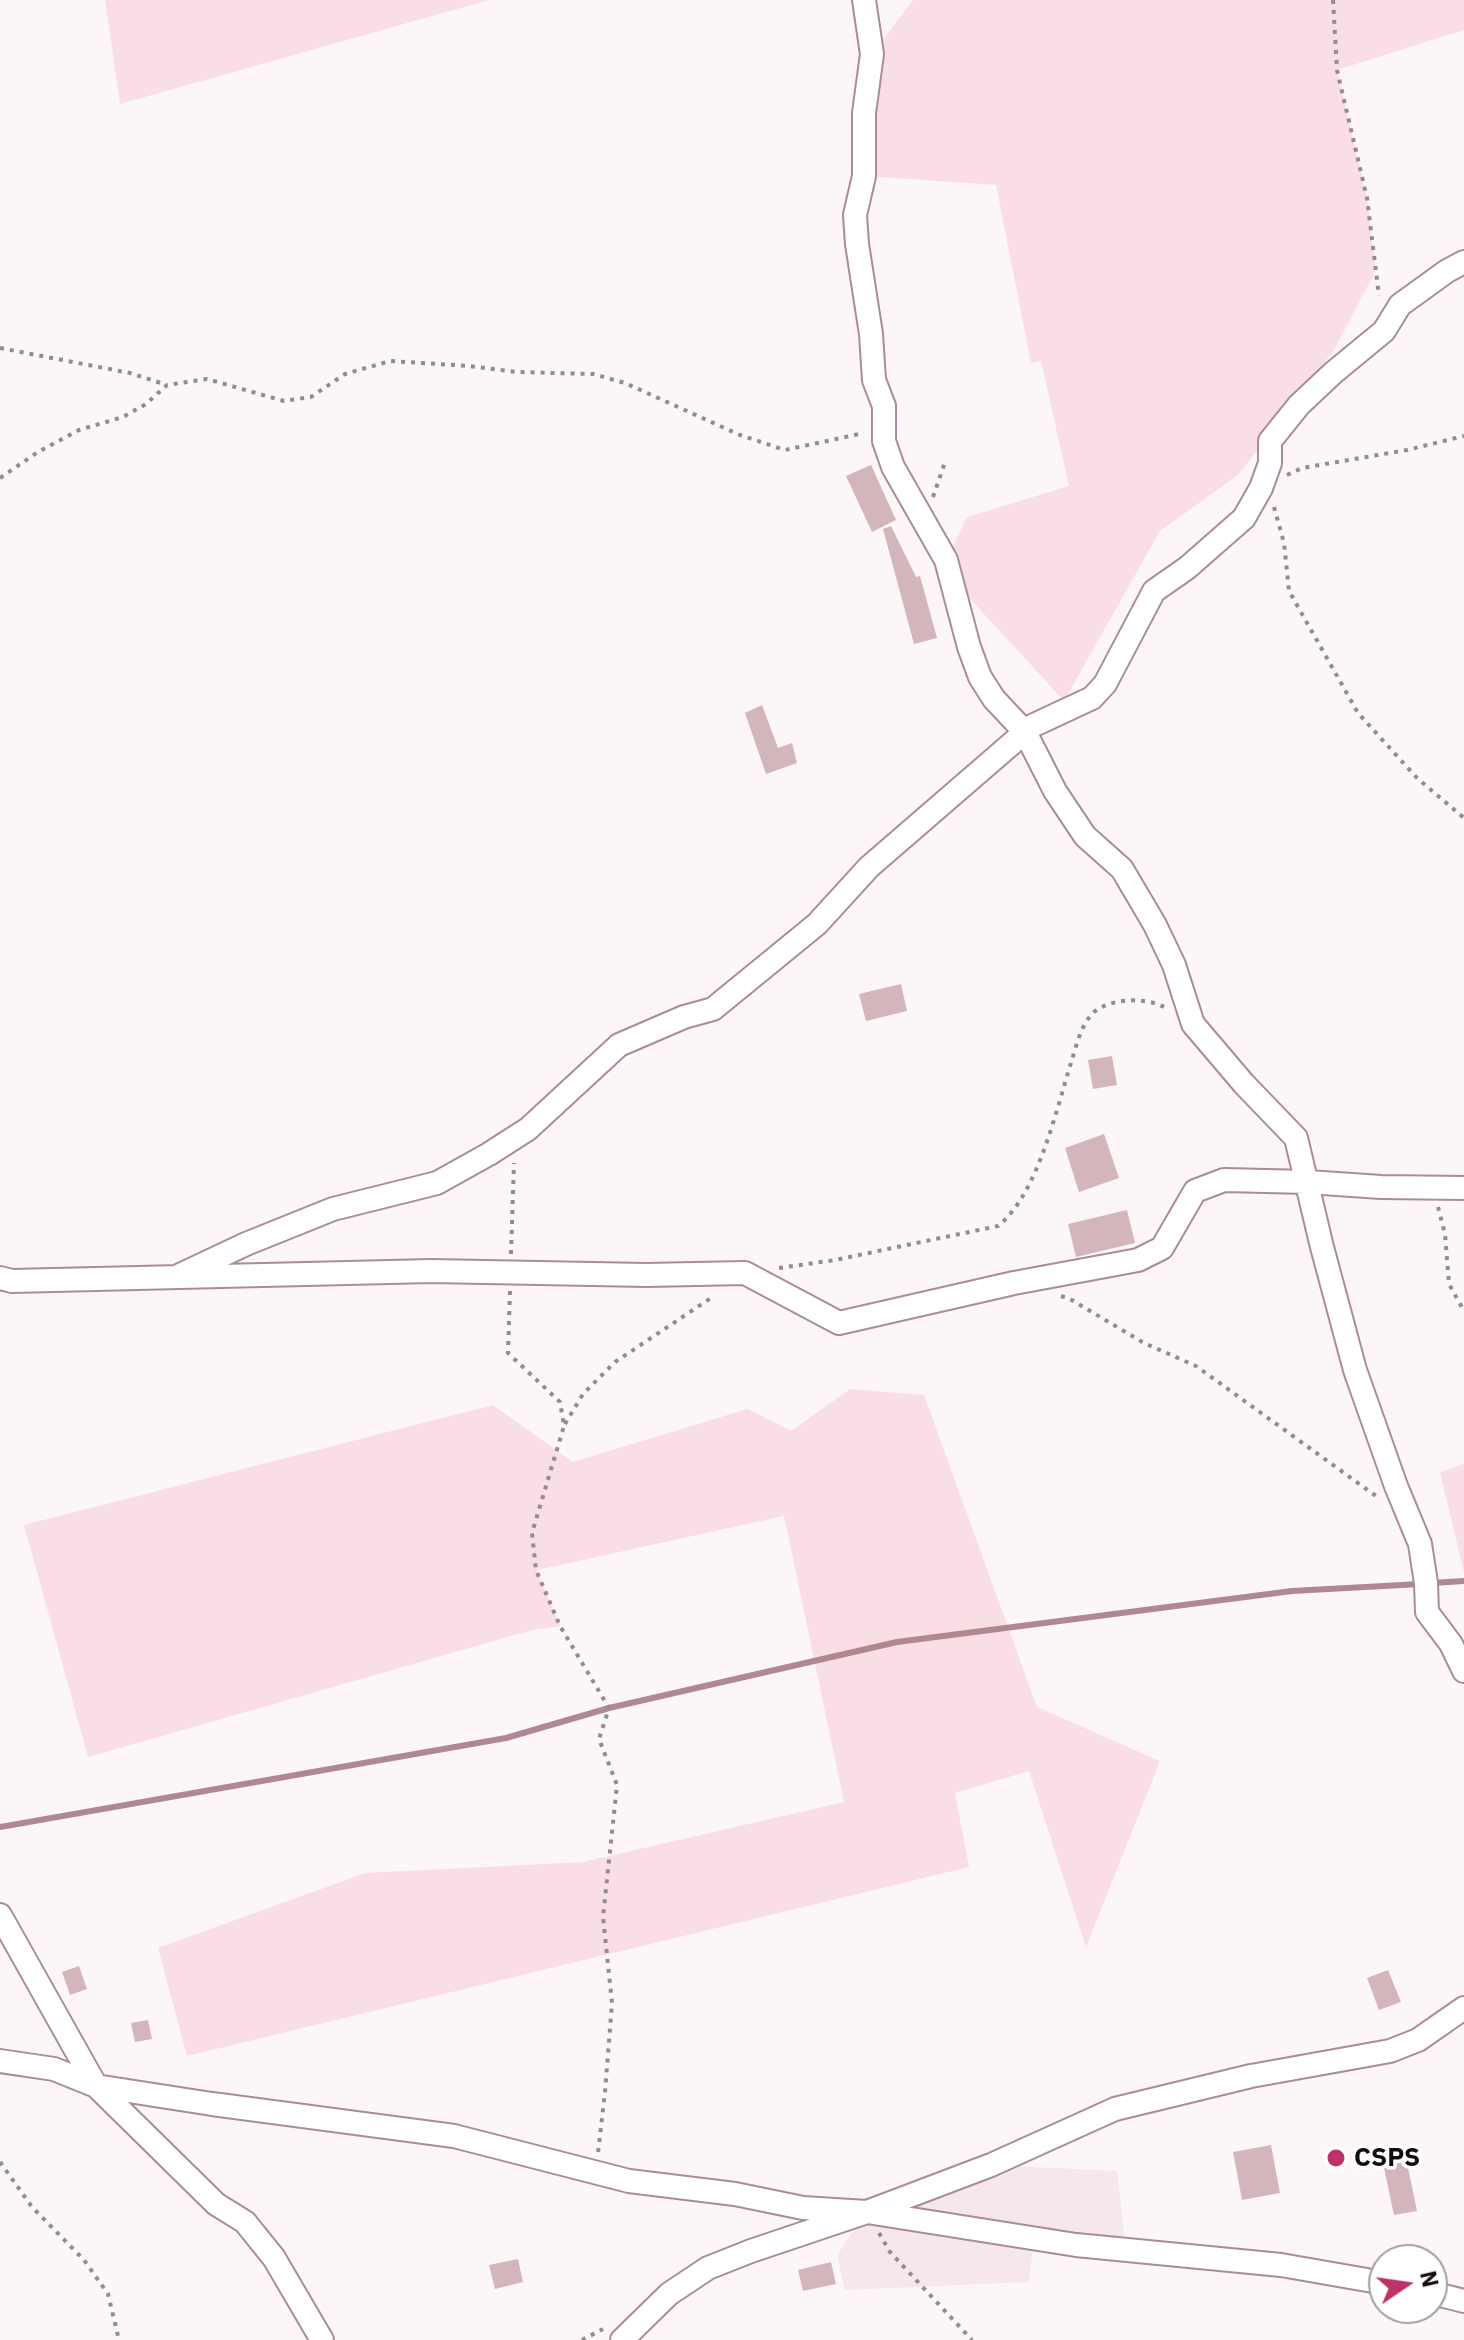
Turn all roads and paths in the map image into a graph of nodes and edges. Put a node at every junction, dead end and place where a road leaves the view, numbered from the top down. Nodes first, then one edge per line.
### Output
1 (864, 0) edge
2 (1333, 0) edge
3 (1464, 262) edge
4 (1384, 331) junction
5 (0, 348) edge
6 (167, 385) junction
7 (1464, 436) edge
8 (884, 441) junction
9 (945, 462) dead end
10 (0, 478) edge
11 (1261, 488) junction
12 (923, 519) junction
13 (1025, 732) junction
14 (1464, 818) edge
15 (1193, 1024) junction
16 (517, 1137) junction
17 (1308, 1182) junction
18 (1434, 1188) junction
19 (1464, 1188) edge
20 (511, 1272) junction
21 (745, 1273) junction
22 (176, 1277) junction
23 (0, 1278) edge
24 (1056, 1295) dead end
25 (1464, 1311) edge
26 (564, 1426) junction
27 (1408, 1518) junction
28 (1463, 1674) edge
29 (0, 1915) edge
30 (1464, 2008) edge
31 (0, 2061) edge
32 (96, 2086) junction
33 (0, 2162) edge
34 (595, 2172) junction
35 (867, 2212) junction
36 (1368, 2280) edge
37 (119, 2340) edge
38 (322, 2340) edge
39 (622, 2340) edge
40 (972, 2340) edge

1 - 8 street
2 - 4 path
3 - 4 street
4 - 11 street
5 - 6 path
6 - 8 path
6 - 10 path
7 - 11 path
8 - 12 street
9 - 12 path
11 - 13 street
11 - 14 path
12 - 13 street
13 - 15 street
13 - 16 street
15 - 17 street
15 - 21 path
16 - 20 path
16 - 22 street
17 - 18 street
17 - 21 street
17 - 27 street
18 - 19 street
18 - 25 path
20 - 21 street
20 - 22 street
20 - 26 path
21 - 26 path
22 - 23 street
24 - 27 path
26 - 34 path
27 - 28 street
29 - 32 street
30 - 35 street
31 - 32 street
32 - 34 street
32 - 38 street
33 - 37 path
34 - 35 street
35 - 36 street
35 - 39 street
35 - 40 path

